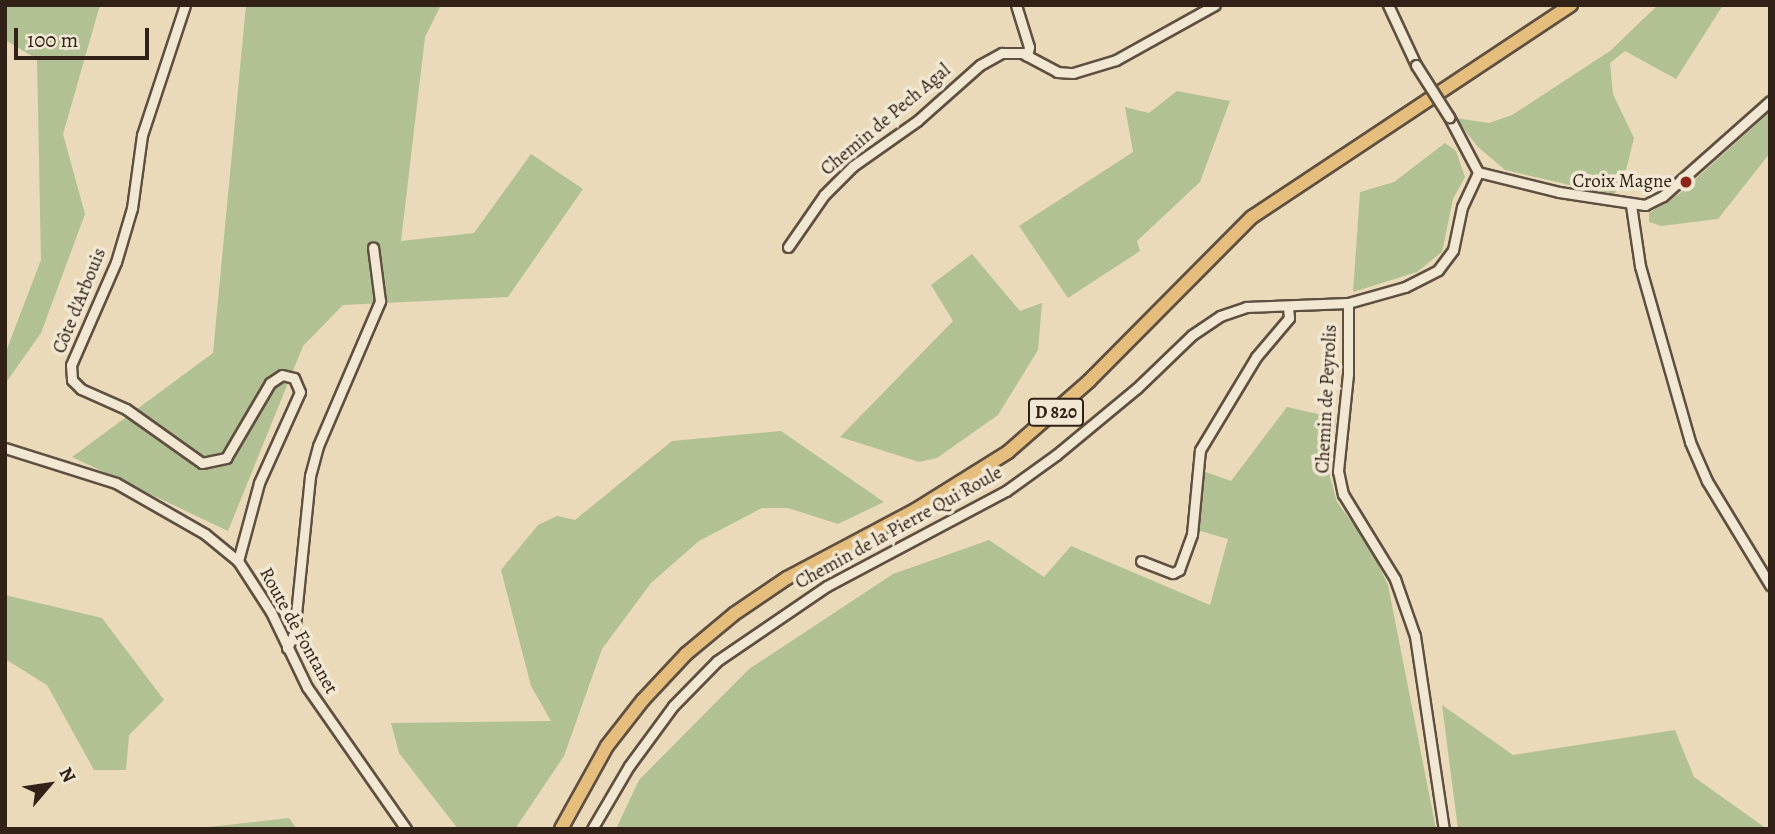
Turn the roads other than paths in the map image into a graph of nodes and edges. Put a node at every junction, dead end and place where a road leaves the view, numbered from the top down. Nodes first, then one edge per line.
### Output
1 (185, 5) edge
2 (1016, 5) edge
3 (1214, 5) edge
4 (1388, 5) edge
5 (1571, 5) edge
6 (1027, 56) junction
7 (1770, 101) edge
8 (1478, 172) junction
9 (1631, 205) junction
10 (373, 247) dead end
11 (788, 247) dead end
12 (1348, 303) junction
13 (1288, 307) junction
14 (5, 448) edge
15 (238, 561) junction
16 (1141, 561) dead end
17 (1770, 585) edge
18 (288, 648) junction
19 (406, 829) edge
20 (561, 829) edge
21 (592, 829) edge
22 (1444, 829) edge

1 - 15 street, Côte d'Arbouis
2 - 6 street
3 - 6 street
4 - 8 street, bridge
5 - 20 main road, D 820
6 - 11 street, Chemin de Pech Agal
7 - 9 street
8 - 9 street
8 - 12 street, Chemin de Peyrolis
9 - 17 street
10 - 18 street
12 - 13 street, Chemin de la Pierre Qui Roule
12 - 22 street, Chemin de Peyrolis
13 - 16 street
13 - 21 street, Chemin de la Pierre Qui Roule
14 - 15 street, Route de Fontanet
15 - 18 street, Route de Fontanet
18 - 19 street, Route de Fontanet

